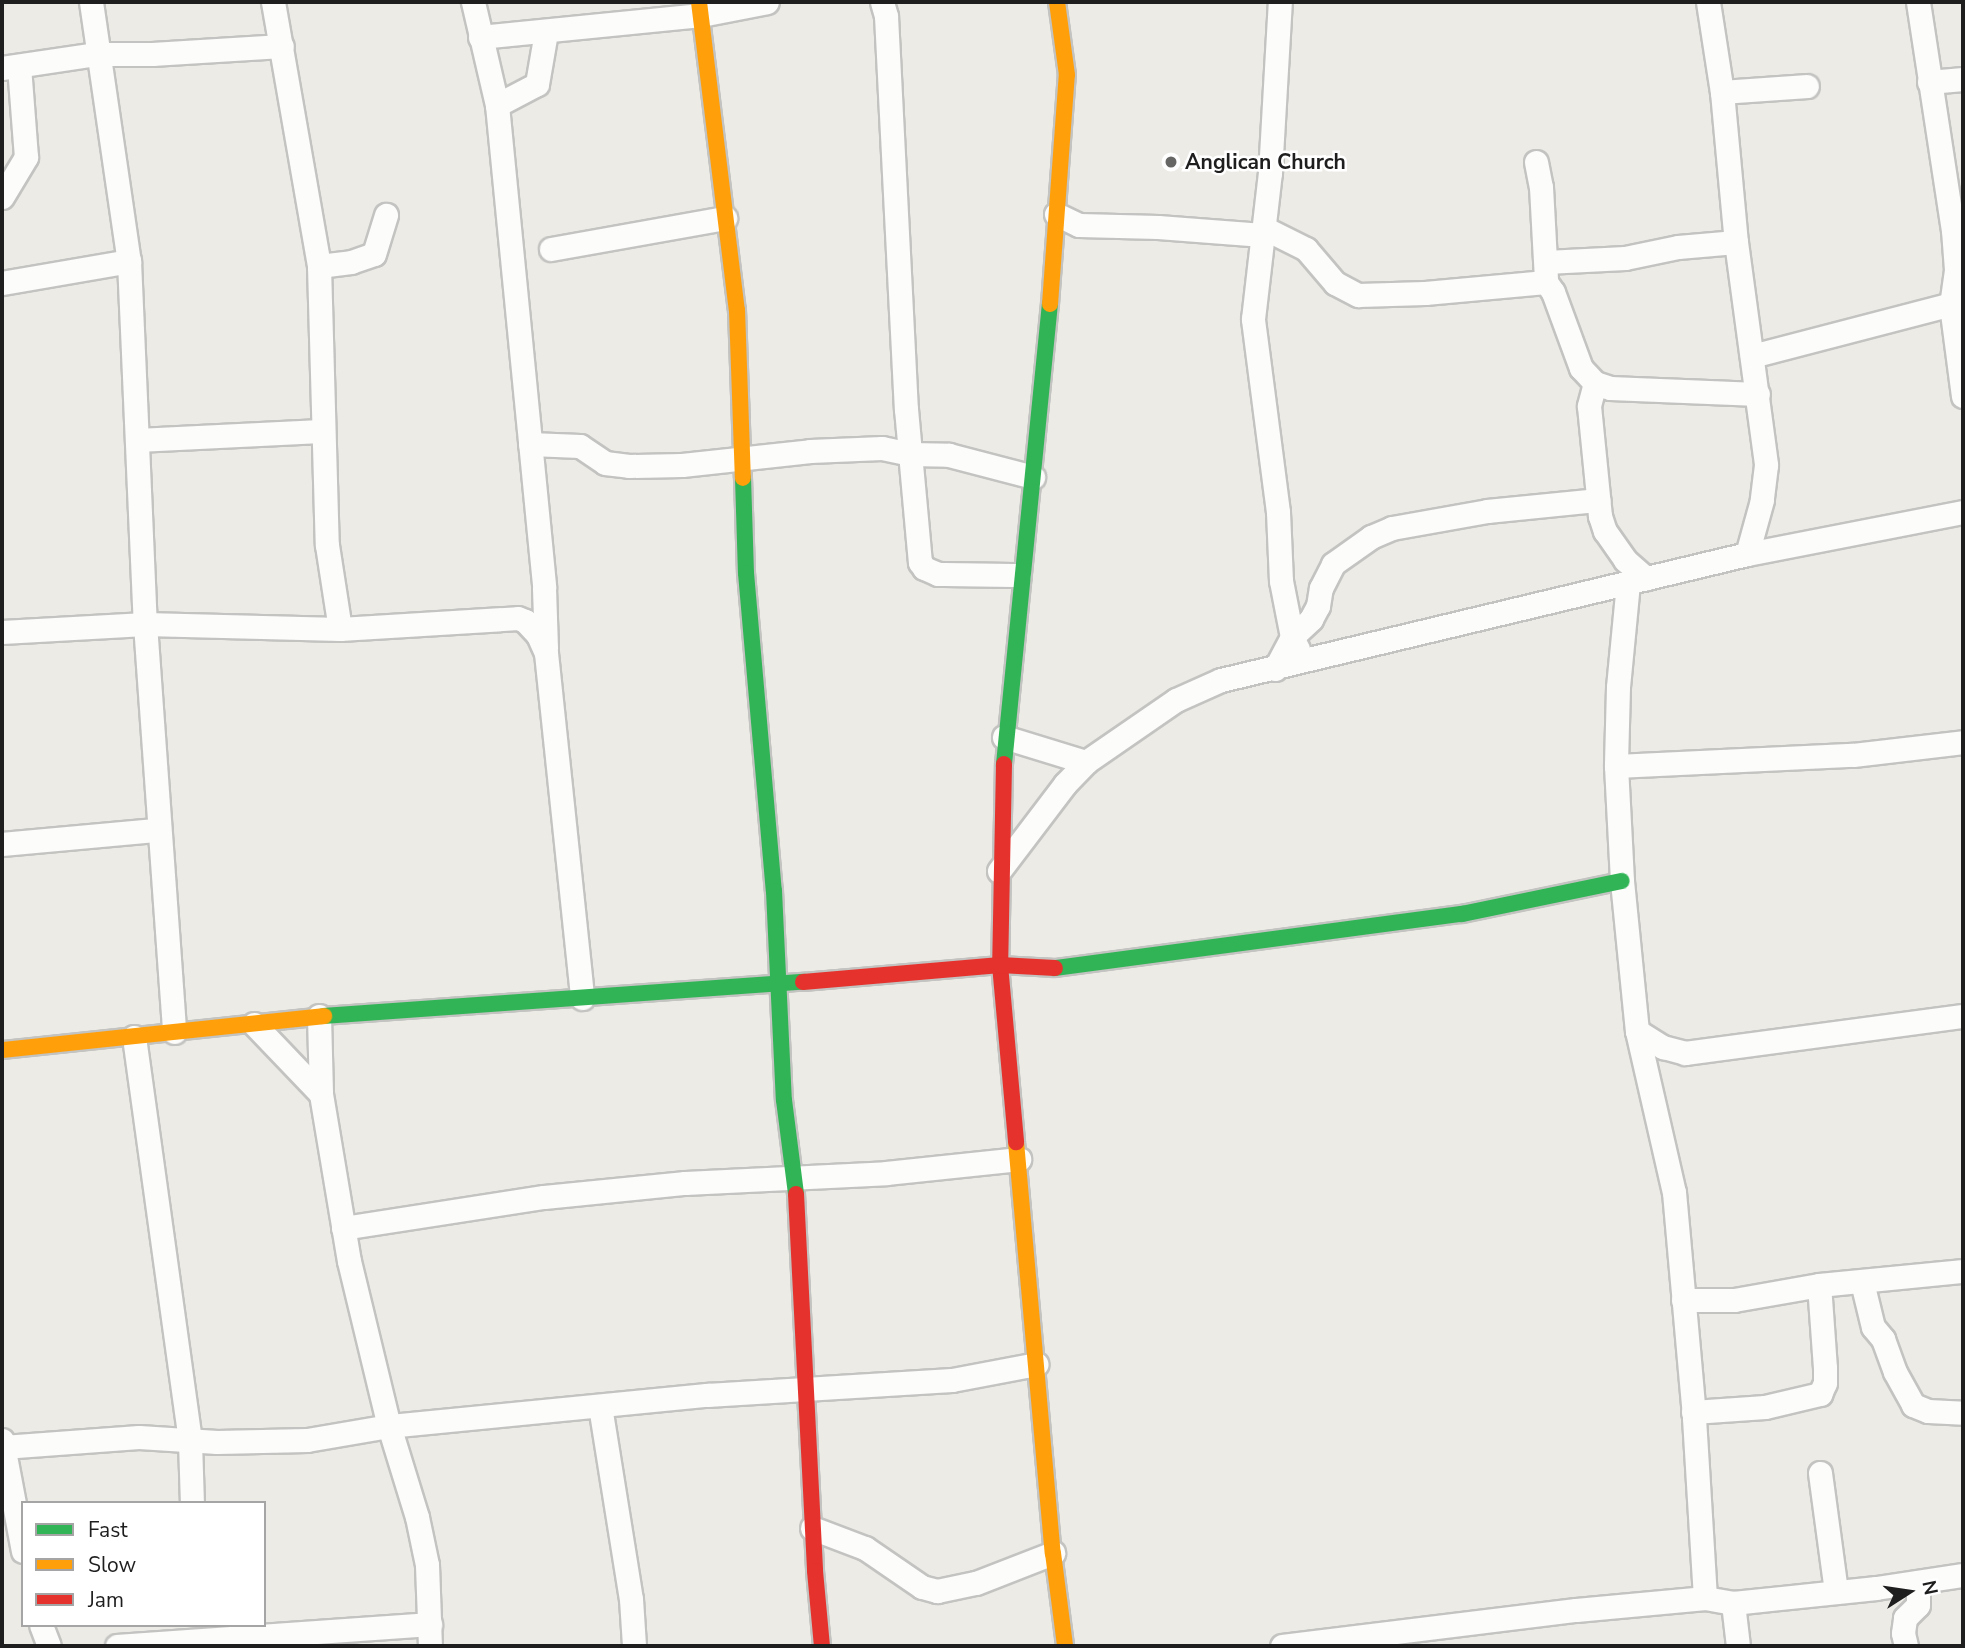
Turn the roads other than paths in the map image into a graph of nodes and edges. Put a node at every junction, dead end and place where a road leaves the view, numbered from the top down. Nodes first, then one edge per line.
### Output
1 (91, 2) edge
2 (273, 2) edge
3 (473, 2) edge
4 (767, 2) edge
5 (882, 2) edge
6 (1057, 2) edge
7 (1280, 2) edge
8 (1708, 2) edge
9 (1918, 2) edge
10 (700, 8) edge
11 (546, 32) junction
12 (480, 37) junction
13 (282, 47) junction
14 (97, 54) junction
15 (11, 67) edge
16 (1963, 79) edge
17 (1929, 82) junction
18 (1807, 86) dead end
19 (1722, 92) junction
20 (497, 105) junction
21 (1536, 162) dead end
22 (2, 197) edge
23 (1056, 214) junction
24 (386, 215) dead end
25 (725, 218) junction
26 (1263, 232) junction
27 (1736, 242) junction
28 (551, 249) dead end
29 (129, 261) junction
30 (319, 266) junction
31 (1546, 272) junction
32 (2, 283) edge
33 (1957, 303) edge
34 (1752, 356) junction
35 (1595, 383) junction
36 (1758, 394) junction
37 (1963, 396) edge
38 (321, 431) junction
39 (137, 440) junction
40 (530, 444) junction
41 (910, 454) junction
42 (744, 459) junction
43 (1032, 477) junction
44 (1598, 500) junction
45 (1963, 512) edge
46 (1747, 554) junction
47 (1019, 575) junction
48 (1637, 581) junction
49 (544, 588) junction
50 (518, 618) junction
51 (145, 624) junction
52 (340, 629) junction
53 (2, 632) edge
54 (1293, 637) junction
55 (546, 653) junction
56 (1304, 661) junction
57 (1275, 669) junction
58 (1004, 737) junction
59 (1963, 742) edge
60 (1086, 762) junction
61 (1616, 766) junction
62 (157, 830) junction
63 (2, 844) edge
64 (999, 871) junction
65 (1622, 881) junction
66 (1000, 964) junction
67 (778, 984) junction
68 (582, 998) junction
69 (319, 1016) junction
70 (1963, 1016) edge
71 (254, 1024) junction
72 (1637, 1031) junction
73 (174, 1032) junction
74 (134, 1037) junction
75 (2, 1050) edge
76 (321, 1094) junction
77 (1019, 1159) junction
78 (795, 1177) junction
79 (343, 1228) junction
80 (1963, 1271) edge
81 (1862, 1282) junction
82 (1819, 1285) junction
83 (1683, 1300) junction
84 (1037, 1364) junction
85 (805, 1388) junction
86 (600, 1406) junction
87 (1693, 1412) junction
88 (1963, 1413) edge
89 (389, 1426) junction
90 (2, 1440) edge
91 (190, 1441) junction
92 (2, 1447) edge
93 (1820, 1474) dead end
94 (192, 1501) edge
95 (812, 1528) junction
96 (21, 1541) edge
97 (1053, 1553) junction
98 (1963, 1574) edge
99 (1919, 1582) junction
100 (1836, 1592) junction
101 (1706, 1598) junction
102 (1733, 1603) junction
103 (42, 1627) edge
104 (189, 1634) edge
105 (430, 1635) edge
106 (1396, 1640) edge
107 (49, 1646) edge
108 (117, 1646) edge
109 (634, 1646) edge
110 (822, 1646) edge
111 (1065, 1646) edge
112 (1282, 1646) edge
113 (1738, 1646) edge
114 (1906, 1646) edge

1 - 14 street
2 - 13 street
3 - 12 street
4 - 10 street
5 - 41 street
6 - 23 street
7 - 26 street
8 - 19 street
9 - 17 street
10 - 11 street
10 - 25 street
11 - 12 street
11 - 20 street
12 - 20 street
13 - 14 street
13 - 30 street
14 - 15 street
14 - 29 street
15 - 22 street
16 - 17 street
17 - 33 street
18 - 19 street
19 - 27 street
20 - 40 street
21 - 31 street
23 - 26 street
23 - 43 street
24 - 30 street
25 - 28 street
25 - 42 street
26 - 31 street
26 - 54 street
27 - 31 street
27 - 34 street
29 - 32 street
29 - 39 street
30 - 38 street
31 - 35 street
33 - 34 street
33 - 37 street
34 - 36 street
35 - 36 street
35 - 44 street
36 - 46 street
38 - 39 street
38 - 52 street
39 - 51 street
40 - 42 street
40 - 49 street
41 - 42 street
41 - 43 street
41 - 47 street
42 - 67 street
43 - 47 street
44 - 48 street
44 - 54 street
45 - 46 street
46 - 48 street
47 - 58 street
48 - 56 street
48 - 61 street
49 - 50 street
49 - 55 street
50 - 52 street
50 - 55 street
51 - 52 street
51 - 53 street
51 - 62 street
54 - 56 street
54 - 57 street
55 - 68 street
56 - 57 street
57 - 60 street
58 - 60 street
58 - 64 street
59 - 61 street
60 - 64 street
61 - 65 street
62 - 63 street
62 - 73 street
64 - 66 street
65 - 66 street
65 - 72 street
66 - 67 street
66 - 77 street
67 - 68 street
67 - 78 street
68 - 69 street
69 - 71 street
69 - 76 street
70 - 72 street
71 - 73 street
71 - 76 street
72 - 83 street
73 - 74 street
74 - 75 street
74 - 91 street
76 - 79 street
77 - 78 street
77 - 84 street
78 - 79 street
78 - 85 street
79 - 89 street
80 - 81 street
81 - 82 street
81 - 88 street
82 - 83 street
82 - 87 street
83 - 87 street
84 - 85 street
84 - 97 street
85 - 86 street
85 - 95 street
86 - 89 street
86 - 109 street
87 - 101 street
89 - 91 street
89 - 105 street
90 - 92 street
91 - 92 street
91 - 94 street
92 - 96 street
93 - 100 street
95 - 97 street
95 - 110 street
97 - 111 street
98 - 99 street
99 - 100 street
99 - 114 street
100 - 102 street
101 - 102 street
101 - 106 street
102 - 113 street
103 - 107 street
104 - 105 street
104 - 108 street
106 - 112 street

